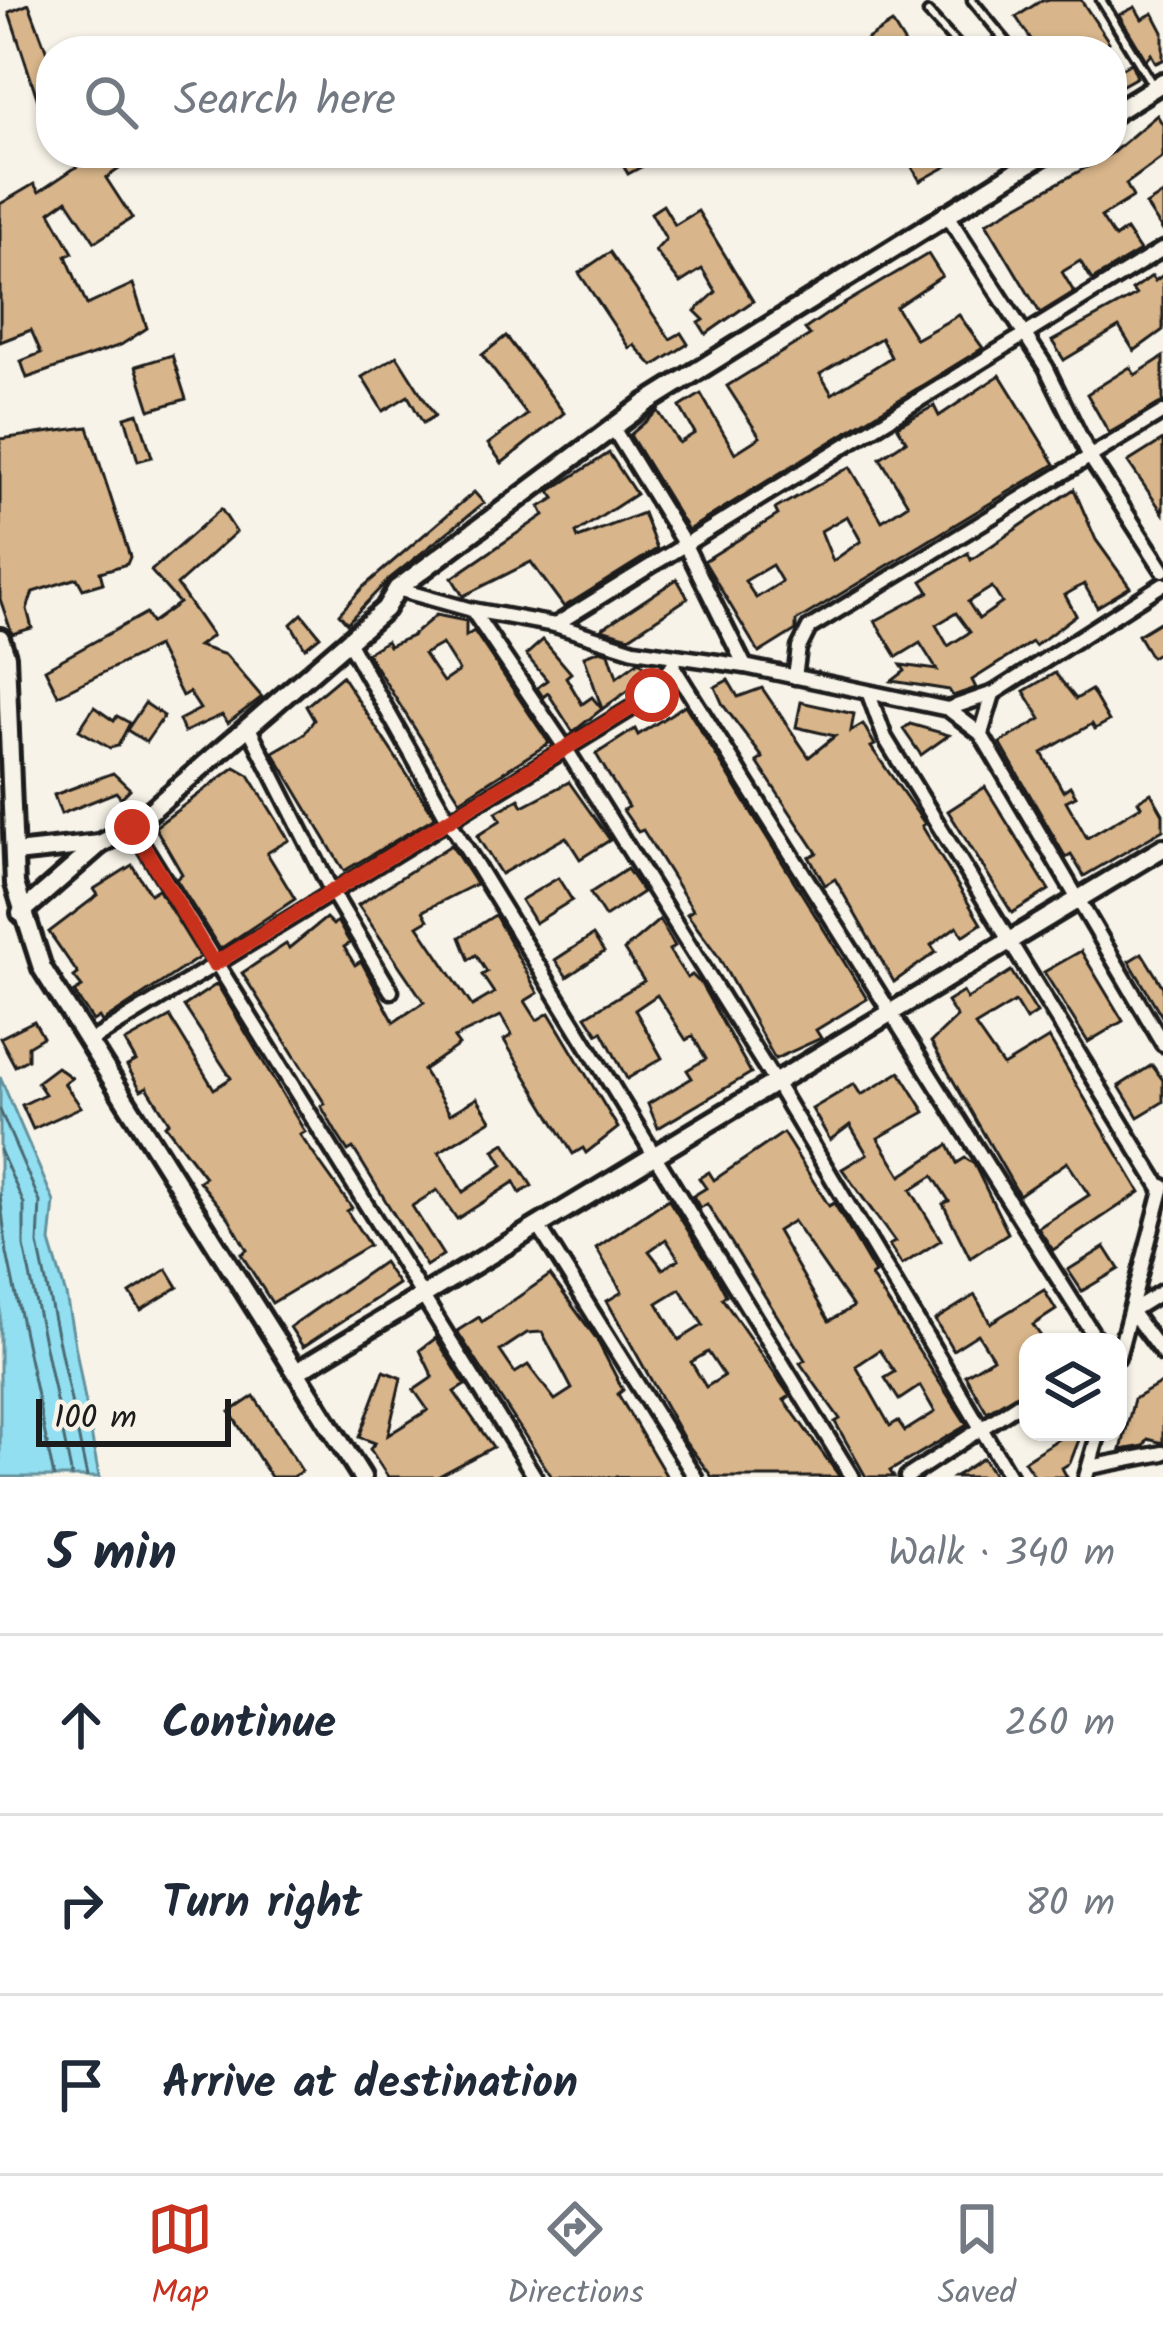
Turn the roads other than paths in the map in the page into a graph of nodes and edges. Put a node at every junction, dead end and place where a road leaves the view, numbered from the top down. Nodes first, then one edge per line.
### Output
1 (972, 0) edge
2 (1101, 0) edge
3 (928, 13) dead end
4 (950, 36) edge
5 (1002, 36) edge
6 (1126, 36) edge
7 (1127, 38) edge
8 (1159, 85) edge
9 (1127, 105) edge
10 (1020, 168) edge
11 (944, 212) junction
12 (1163, 249) edge
13 (1022, 335) junction
14 (1163, 412) edge
15 (614, 428) junction
16 (1090, 458) junction
17 (685, 545) junction
18 (1163, 570) edge
19 (1163, 584) edge
20 (397, 589) junction
21 (472, 610) junction
22 (555, 625) junction
23 (0, 638) edge
24 (348, 641) junction
25 (675, 661) junction
26 (745, 665) junction
27 (795, 677) junction
28 (994, 693) junction
29 (869, 694) junction
30 (948, 709) junction
31 (249, 728) junction
32 (981, 734) junction
33 (566, 749) junction
34 (448, 819) junction
35 (132, 827) junction
36 (100, 844) junction
37 (1163, 848) edge
38 (15, 853) junction
39 (331, 890) junction
40 (1079, 900) junction
41 (21, 914) junction
42 (1009, 942) junction
43 (214, 964) junction
44 (391, 991) dead end
45 (891, 1012) junction
46 (89, 1042) junction
47 (1163, 1044) edge
48 (776, 1084) junction
49 (654, 1157) junction
50 (1162, 1188) edge
51 (539, 1227) junction
52 (1163, 1292) edge
53 (425, 1296) junction
54 (1132, 1311) junction
55 (1092, 1333) edge
56 (1123, 1333) edge
57 (1163, 1354) edge
58 (298, 1371) junction
59 (1019, 1404) edge
60 (983, 1426) junction
61 (1097, 1441) edge
62 (1163, 1453) edge
63 (1088, 1472) edge
64 (362, 1477) edge
65 (535, 1477) edge
66 (695, 1477) edge
67 (852, 1477) edge
68 (907, 1477) edge
69 (1010, 1477) edge

1 - 5 lane
2 - 6 lane
3 - 4 lane
7 - 8 lane
8 - 9 street
10 - 11 street
11 - 13 street
11 - 15 street
12 - 13 street
13 - 16 street
13 - 17 street
14 - 16 street
15 - 17 street
15 - 20 street
16 - 18 street
16 - 27 street
17 - 22 street
17 - 26 street
19 - 28 street
20 - 21 street
20 - 24 street
21 - 22 street
21 - 33 street
22 - 25 street
23 - 38 street
24 - 31 street
24 - 34 street
25 - 26 street
25 - 33 street
25 - 45 street
26 - 27 street
27 - 29 street
28 - 30 street
28 - 32 street
29 - 30 street
29 - 42 street
30 - 32 street
31 - 35 street
31 - 39 street
32 - 40 street
33 - 34 street
33 - 48 street
34 - 39 street
34 - 49 street
35 - 36 street
35 - 43 street
36 - 38 street
36 - 41 street
37 - 40 street
38 - 41 street
39 - 43 street
39 - 44 street
40 - 42 street
40 - 47 street
41 - 46 street
42 - 45 street
42 - 50 street
43 - 46 street
43 - 53 street
45 - 48 street
45 - 55 street
46 - 58 street
48 - 49 street
48 - 60 street
49 - 51 street
49 - 67 street
50 - 54 street
51 - 53 street
51 - 66 street
52 - 54 street
53 - 58 street
53 - 65 street
54 - 56 street
54 - 57 street
58 - 64 street
59 - 60 street
60 - 68 street
60 - 69 street
61 - 63 street
62 - 63 street

